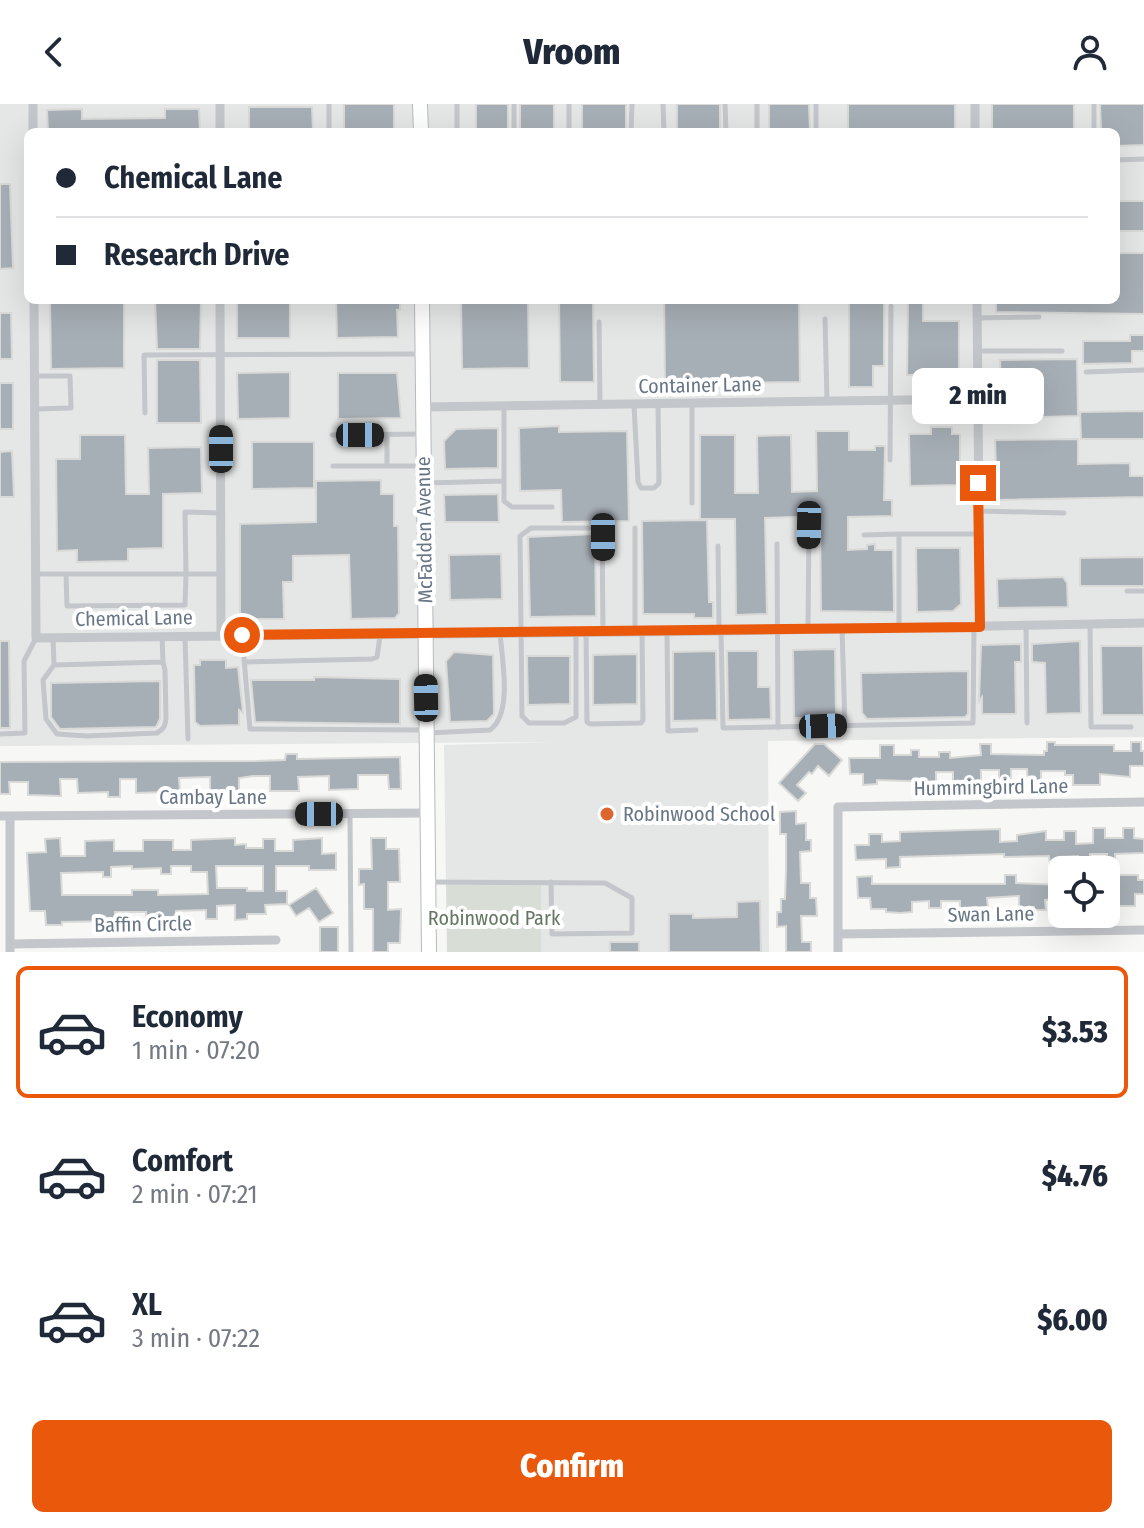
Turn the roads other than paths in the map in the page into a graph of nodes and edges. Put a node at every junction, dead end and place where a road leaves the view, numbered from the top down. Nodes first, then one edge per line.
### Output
1 (33, 104) edge
2 (220, 104) edge
3 (329, 104) edge
4 (420, 104) edge
5 (457, 104) edge
6 (514, 104) edge
7 (569, 104) edge
8 (632, 104) edge
9 (663, 104) edge
10 (725, 104) edge
11 (757, 104) edge
12 (816, 104) edge
13 (975, 104) edge
14 (1094, 104) edge
15 (33, 128) edge
16 (220, 128) edge
17 (329, 128) edge
18 (421, 128) edge
19 (457, 128) edge
20 (514, 128) edge
21 (569, 128) edge
22 (631, 128) edge
23 (664, 128) edge
24 (726, 128) edge
25 (757, 128) edge
26 (816, 128) edge
27 (975, 128) edge
28 (1094, 128) edge
29 (1144, 159) edge
30 (1120, 160) edge
31 (34, 304) edge
32 (220, 304) edge
33 (422, 304) edge
34 (977, 304) edge
35 (891, 306) dead end
36 (1039, 317) dead end
37 (977, 318) junction
38 (825, 319) dead end
39 (599, 322) dead end
40 (977, 351) junction
41 (1062, 351) dead end
42 (220, 354) junction
43 (423, 354) junction
44 (1144, 370) edge
45 (1086, 372) dead end
46 (34, 376) junction
47 (977, 399) junction
48 (889, 400) junction
49 (827, 401) junction
50 (692, 403) junction
51 (634, 404) junction
52 (658, 404) junction
53 (600, 405) junction
54 (504, 406) junction
55 (423, 407) junction
56 (34, 409) junction
57 (145, 413) dead end
58 (424, 434) junction
59 (332, 435) dead end
60 (387, 435) junction
61 (890, 460) dead end
62 (333, 466) dead end
63 (387, 466) junction
64 (424, 466) junction
65 (504, 481) junction
66 (424, 483) junction
67 (692, 503) dead end
68 (552, 507) dead end
69 (979, 511) junction
70 (221, 513) junction
71 (1064, 513) dead end
72 (809, 525) dead end
73 (635, 528) dead end
74 (899, 534) junction
75 (979, 534) junction
76 (864, 535) dead end
77 (777, 544) dead end
78 (718, 546) dead end
79 (35, 574) junction
80 (66, 574) junction
81 (186, 574) junction
82 (221, 574) junction
83 (1127, 591) dead end
84 (1144, 591) edge
85 (1144, 623) edge
86 (1090, 624) junction
87 (1026, 626) junction
88 (977, 627) junction
89 (842, 628) junction
90 (899, 628) junction
91 (777, 629) junction
92 (808, 629) junction
93 (720, 631) junction
94 (581, 632) junction
95 (603, 632) junction
96 (638, 632) junction
97 (667, 632) junction
98 (500, 633) junction
99 (521, 633) junction
100 (380, 634) junction
101 (425, 634) junction
102 (242, 635) junction
103 (162, 636) junction
104 (185, 636) junction
105 (221, 636) junction
106 (53, 637) junction
107 (36, 638) junction
108 (163, 662) junction
109 (244, 662) junction
110 (54, 665) junction
111 (1027, 723) dead end
112 (845, 726) junction
113 (1131, 727) dead end
114 (778, 728) junction
115 (696, 730) dead end
116 (426, 731) junction
117 (0, 734) edge
118 (188, 739) dead end
119 (1144, 802) edge
120 (427, 813) junction
121 (350, 814) junction
122 (5, 816) edge
123 (428, 882) junction
124 (551, 882) junction
125 (1144, 930) edge
126 (838, 934) junction
127 (276, 940) dead end
128 (10, 948) edge
129 (351, 952) edge
130 (429, 952) edge
131 (838, 952) edge

1 - 15 street
2 - 16 street
3 - 17 lane
4 - 18 street
5 - 19 lane
6 - 20 lane
7 - 21 lane
8 - 22 lane
9 - 23 lane
10 - 24 lane
11 - 25 lane
12 - 26 lane
13 - 27 street
14 - 28 lane
29 - 30 lane
31 - 46 street
32 - 42 street
33 - 43 street, McFadden Avenue
34 - 37 street
35 - 48 lane
36 - 37 lane
37 - 40 street
38 - 49 lane
39 - 53 lane
40 - 41 lane
40 - 47 street
42 - 43 lane
42 - 57 lane
42 - 70 street
43 - 55 street, McFadden Avenue
44 - 45 lane
46 - 56 street
46 - 56 lane
47 - 48 street, Container Lane
47 - 69 street
48 - 49 street, Container Lane
48 - 61 lane
49 - 50 street, Container Lane
50 - 52 street, Container Lane
50 - 67 lane
51 - 52 street, Container Lane
51 - 52 lane
51 - 53 street, Container Lane
53 - 54 street, Container Lane
54 - 55 street, Container Lane
54 - 65 lane
55 - 58 street, McFadden Avenue
56 - 79 street
58 - 60 lane
58 - 64 street, McFadden Avenue
59 - 60 lane
60 - 63 lane
62 - 63 lane
63 - 64 lane
64 - 66 street, McFadden Avenue
65 - 66 lane
65 - 68 lane
66 - 101 street, McFadden Avenue
69 - 71 lane
69 - 75 street
70 - 81 lane
70 - 82 street
72 - 92 lane
73 - 96 lane
74 - 75 lane
74 - 76 lane
74 - 90 lane
75 - 88 street
77 - 91 lane
78 - 93 lane
79 - 80 lane
79 - 107 street
80 - 81 lane
80 - 81 lane
81 - 82 lane
82 - 105 street
83 - 84 lane
85 - 86 street, Chemical Lane
86 - 87 street, Chemical Lane
86 - 113 lane
87 - 88 street, Chemical Lane
87 - 111 lane
88 - 90 street, Chemical Lane
88 - 112 lane
89 - 90 street, Chemical Lane
89 - 92 street, Chemical Lane
89 - 112 lane
91 - 92 street, Chemical Lane
91 - 93 street, Chemical Lane
91 - 114 lane
93 - 97 street, Chemical Lane
93 - 114 lane
94 - 95 street, Chemical Lane
94 - 96 lane
94 - 99 street, Chemical Lane
94 - 99 lane
95 - 96 street, Chemical Lane
95 - 99 lane
96 - 97 street, Chemical Lane
97 - 115 lane
98 - 99 street, Chemical Lane
98 - 101 street, Chemical Lane
98 - 116 lane
100 - 101 street, Chemical Lane
100 - 102 street, Chemical Lane
100 - 109 lane
101 - 116 street, McFadden Avenue
102 - 105 street, Chemical Lane
102 - 109 lane
103 - 104 street, Chemical Lane
103 - 106 street, Chemical Lane
103 - 108 lane
104 - 105 street, Chemical Lane
104 - 118 lane
106 - 107 street, Chemical Lane
106 - 110 lane
107 - 117 lane
108 - 110 lane
108 - 110 lane
109 - 116 lane
112 - 114 lane
116 - 120 street, McFadden Avenue
119 - 126 street, Hummingbird Lane
120 - 121 street, Cambay Lane
120 - 123 street, McFadden Avenue
121 - 122 street, Cambay Lane
121 - 129 lane
122 - 128 street
123 - 124 lane
123 - 130 street, McFadden Avenue
124 - 124 lane
125 - 126 street, Swan Lane
126 - 131 street
127 - 128 street, Baffin Circle

